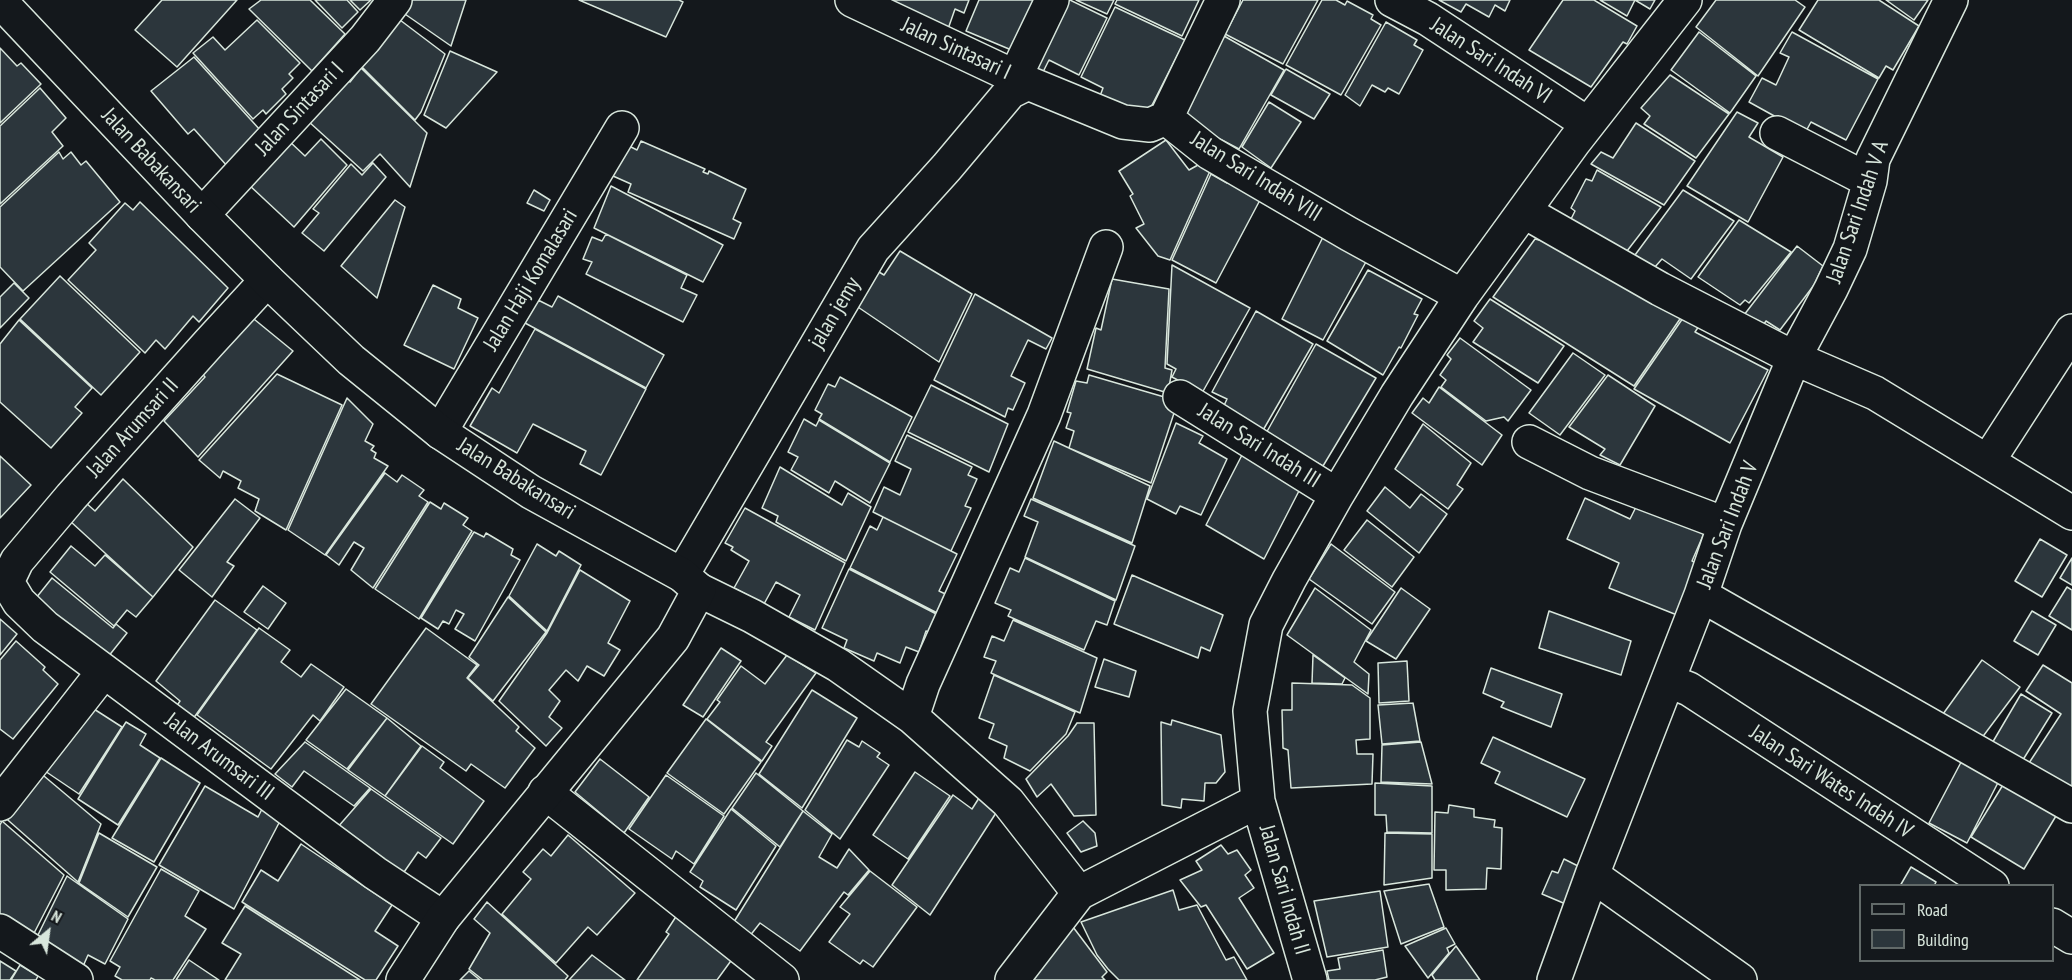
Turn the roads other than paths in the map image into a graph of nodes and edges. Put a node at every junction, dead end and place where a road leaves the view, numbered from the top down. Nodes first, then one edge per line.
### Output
1 (395, 0) edge
2 (852, 0) edge
3 (1052, 0) edge
4 (1223, 0) edge
5 (1392, 0) edge
6 (1685, 0) edge
7 (1951, 0) edge
8 (0, 1) edge
9 (1022, 80) junction
10 (1166, 118) junction
11 (1588, 124) junction
12 (622, 128) dead end
13 (1777, 133) dead end
14 (1870, 181) junction
15 (1525, 212) junction
16 (202, 215) junction
17 (1106, 247) dead end
18 (267, 280) junction
19 (1462, 296) junction
20 (2072, 331) edge
21 (1794, 358) junction
22 (1180, 397) dead end
23 (440, 432) junction
24 (1529, 442) dead end
25 (1988, 461) junction
26 (1337, 495) junction
27 (2072, 513) edge
28 (1725, 524) junction
29 (7, 582) joint
30 (691, 582) junction
31 (1701, 595) junction
32 (104, 671) junction
33 (1669, 681) junction
34 (912, 717) junction
35 (545, 792) junction
36 (1258, 801) junction
37 (0, 804) edge
38 (2072, 806) edge
39 (1592, 875) junction
40 (1990, 884) edge
41 (1079, 893) junction
42 (443, 918) junction
43 (2054, 926) edge
44 (0, 931) edge
45 (2072, 937) edge
46 (76, 980) edge
47 (402, 980) edge
48 (782, 980) edge
49 (1012, 980) edge
50 (1310, 980) edge
51 (1554, 980) edge
52 (1740, 980) edge

1 - 16 street, Jalan Sintasari I
2 - 9 street, Jalan Sintasari I
3 - 9 street
4 - 10 street, Jalan Sari Indah VIII
5 - 11 street, Jalan Sari Indah VI
6 - 11 street, Jalan Sari Indah II
7 - 14 street, Jalan Sari Indah V A
8 - 16 street, Jalan Babakansari
9 - 10 street, Jalan Sintasari I
9 - 30 street, jalan jemy
10 - 19 street, Jalan Sari Indah VIII
11 - 15 street, Jalan Sari Indah II
12 - 23 street, Jalan Haji Komalasari
13 - 14 street
14 - 21 street, Jalan Sari Indah V A
15 - 19 street, Jalan Sari Indah II
15 - 21 street
16 - 18 street, Jalan Babakansari
17 - 34 street
18 - 23 street, Jalan Babakansari
18 - 29 street, Jalan Arumsari II
19 - 26 street, Jalan Sari Indah II
20 - 25 street
21 - 25 street
21 - 28 street, Jalan Sari Indah V
22 - 26 street, Jalan Sari Indah III
23 - 30 street, Jalan Babakansari
24 - 28 street
25 - 27 street
26 - 36 street, Jalan Sari Indah II
28 - 31 street, Jalan Sari Indah V
29 - 32 street, Jalan Arumsari III
30 - 34 street, Jalan Babakansari
30 - 35 street
31 - 33 street, Jalan Sari Indah V
31 - 38 street
32 - 37 street
32 - 42 street, Jalan Arumsari III
33 - 39 street, Jalan Sari Indah V
33 - 40 street, Jalan Sari Wates Indah IV
34 - 41 street, Jalan Babakansari
35 - 42 street
35 - 48 street
36 - 41 street
36 - 50 street, Jalan Sari Indah II
39 - 51 street, Jalan Sari Indah V
39 - 52 street
41 - 49 street
42 - 47 street
43 - 45 street
44 - 46 street

